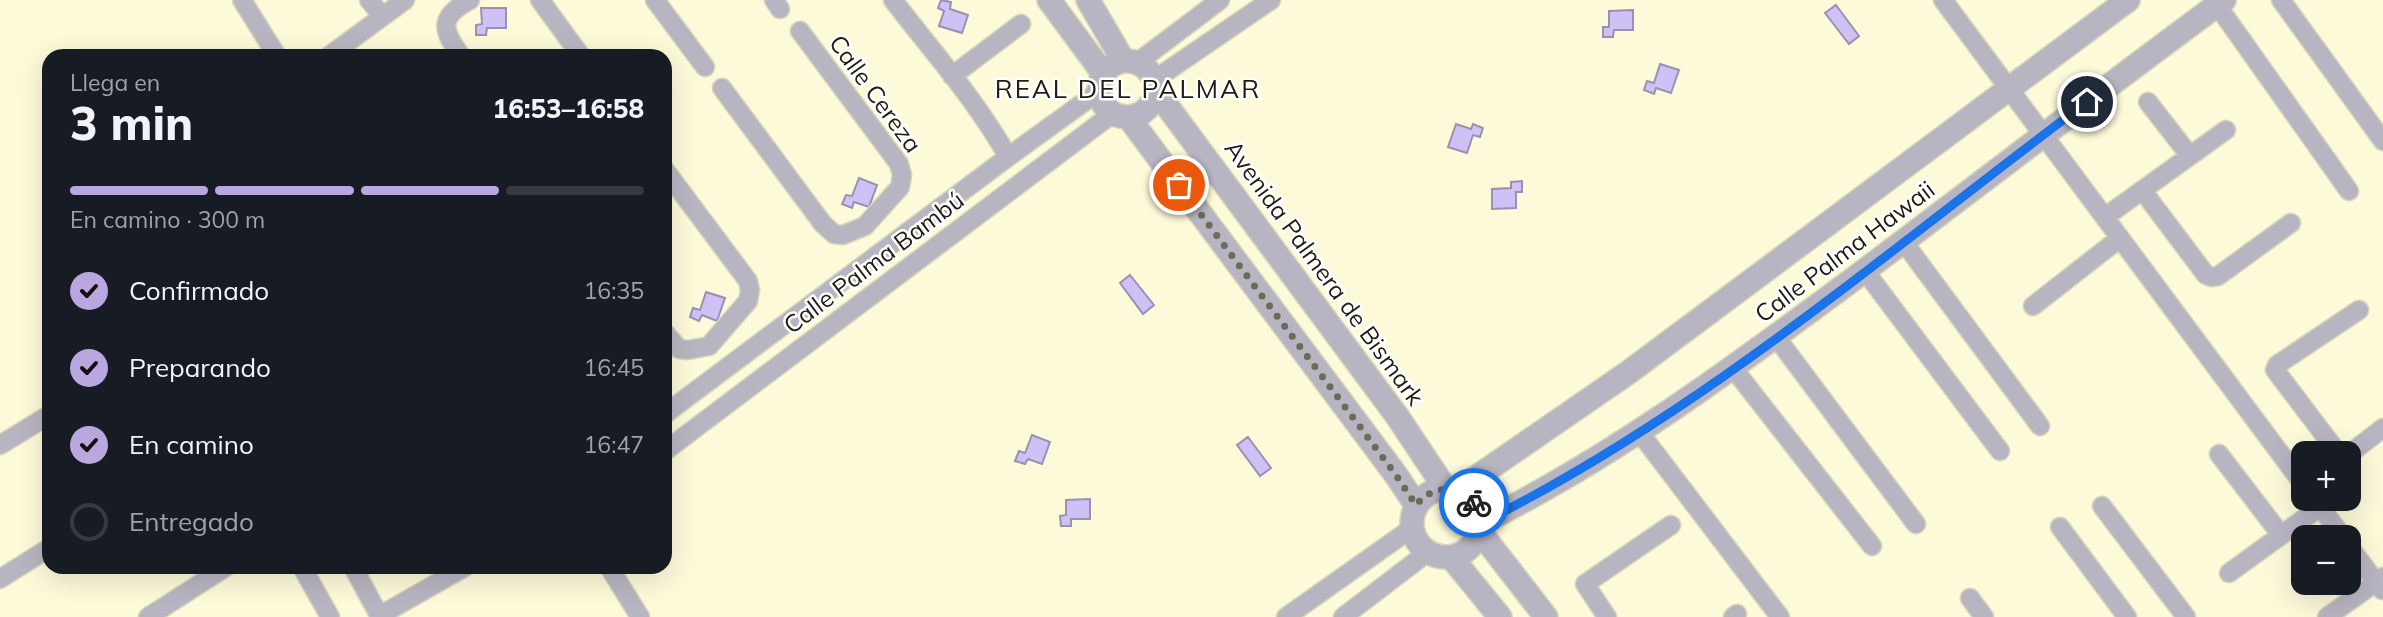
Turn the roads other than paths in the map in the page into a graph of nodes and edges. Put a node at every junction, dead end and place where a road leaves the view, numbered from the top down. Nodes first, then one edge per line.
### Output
1 (242, 0) edge
2 (369, 0) edge
3 (405, 0) edge
4 (540, 0) edge
5 (656, 0) edge
6 (893, 0) edge
7 (1049, 0) edge
8 (1088, 0) edge
9 (1220, 0) edge
10 (1271, 0) edge
11 (1943, 0) edge
12 (2128, 0) edge
13 (2281, 0) edge
14 (460, 2) edge
15 (2220, 3) edge
16 (382, 16) junction
17 (1021, 24) dead end
18 (800, 31) dead end
19 (273, 49) edge
20 (339, 49) edge
21 (456, 49) edge
22 (576, 49) edge
23 (1131, 61) junction
24 (705, 67) dead end
25 (952, 76) junction
26 (1100, 83) junction
27 (1155, 86) junction
28 (722, 88) dead end
29 (2009, 89) junction
30 (2148, 102) dead end
31 (1121, 116) junction
32 (2227, 130) dead end
33 (2043, 135) junction
34 (2383, 141) edge
35 (2190, 156) junction
36 (1008, 157) junction
37 (672, 179) edge
38 (2142, 190) junction
39 (2349, 191) dead end
40 (2105, 217) junction
41 (2291, 223) dead end
42 (865, 226) junction
43 (2120, 238) junction
44 (1903, 241) junction
45 (884, 252) junction
46 (1865, 271) junction
47 (2033, 306) dead end
48 (2358, 310) dead end
49 (1776, 337) junction
50 (672, 341) edge
51 (709, 346) junction
52 (1734, 368) junction
53 (726, 369) junction
54 (672, 409) edge
55 (42, 419) edge
56 (2040, 426) dead end
57 (2383, 428) edge
58 (1640, 433) junction
59 (2329, 441) edge
60 (0, 445) edge
61 (2361, 445) edge
62 (672, 446) edge
63 (2000, 451) dead end
64 (2219, 454) dead end
65 (2291, 468) edge
66 (1452, 489) junction
67 (1416, 505) junction
68 (2102, 506) dead end
69 (2308, 511) edge
70 (2323, 511) edge
71 (1916, 524) dead end
72 (1671, 525) dead end
73 (2334, 525) edge
74 (1480, 527) junction
75 (2060, 527) dead end
76 (1412, 528) junction
77 (2281, 535) junction
78 (1872, 546) dead end
79 (42, 552) edge
80 (1428, 552) junction
81 (1451, 557) junction
82 (2361, 560) edge
83 (2229, 573) dead end
84 (215, 574) edge
85 (306, 574) edge
86 (357, 574) edge
87 (453, 574) edge
88 (613, 574) edge
89 (0, 579) edge
90 (2381, 584) edge
91 (1969, 598) dead end
92 (148, 617) edge
93 (330, 617) edge
94 (379, 617) edge
95 (640, 617) edge
96 (1286, 617) edge
97 (1343, 617) edge
98 (1500, 617) edge
99 (1546, 617) edge
100 (1607, 617) edge
101 (1780, 617) edge
102 (1983, 617) edge
103 (2127, 617) edge
104 (2186, 617) edge
105 (2327, 617) edge

1 - 19 street
2 - 16 street
3 - 16 street
4 - 22 street
5 - 24 street
6 - 25 street
7 - 26 street
8 - 23 street
9 - 23 street
10 - 27 street
11 - 29 street
12 - 29 street, Calle Palma Hawaii
13 - 34 street
14 - 21 street
15 - 33 street, Calle Palma Hawaii
15 - 39 street
16 - 20 street
17 - 25 street
18 - 42 street, Calle Cereza
23 - 26 street
23 - 27 street
25 - 36 street
26 - 31 street
26 - 36 street, Calle Palma Bambú
27 - 31 street
27 - 66 street, Avenida Palmera de Bismark
28 - 42 street
29 - 33 street
29 - 66 street, Calle Palma Hawaii
30 - 35 street
31 - 62 street, Calle Palma Bambú
31 - 67 street
32 - 35 street
33 - 40 street
33 - 44 street, Calle Palma Hawaii
35 - 38 street
36 - 45 street, Calle Palma Bambú
37 - 51 street
38 - 40 street
38 - 41 street
40 - 43 street
42 - 45 street
43 - 47 street
43 - 65 street
44 - 46 street, Calle Palma Hawaii
44 - 56 street
45 - 53 street, Calle Palma Bambú
46 - 49 street, Calle Palma Hawaii
46 - 63 street
48 - 59 street
49 - 52 street, Calle Palma Hawaii
49 - 71 street
50 - 51 street
51 - 53 street
52 - 58 street, Calle Palma Hawaii
52 - 78 street
53 - 54 street, Calle Palma Bambú
55 - 60 street
57 - 61 street
58 - 74 street, Calle Palma Hawaii
58 - 101 street
64 - 77 street
66 - 67 street
66 - 74 street
67 - 76 street
68 - 104 street
69 - 77 street
70 - 73 street
72 - 100 street
74 - 81 street
74 - 99 street
75 - 103 street
76 - 80 street
76 - 96 street
77 - 83 street
79 - 89 street
80 - 81 street
80 - 97 street
81 - 98 street
82 - 90 street
84 - 92 street
85 - 93 street
86 - 94 street
87 - 94 street
88 - 95 street
90 - 105 street
91 - 102 street

